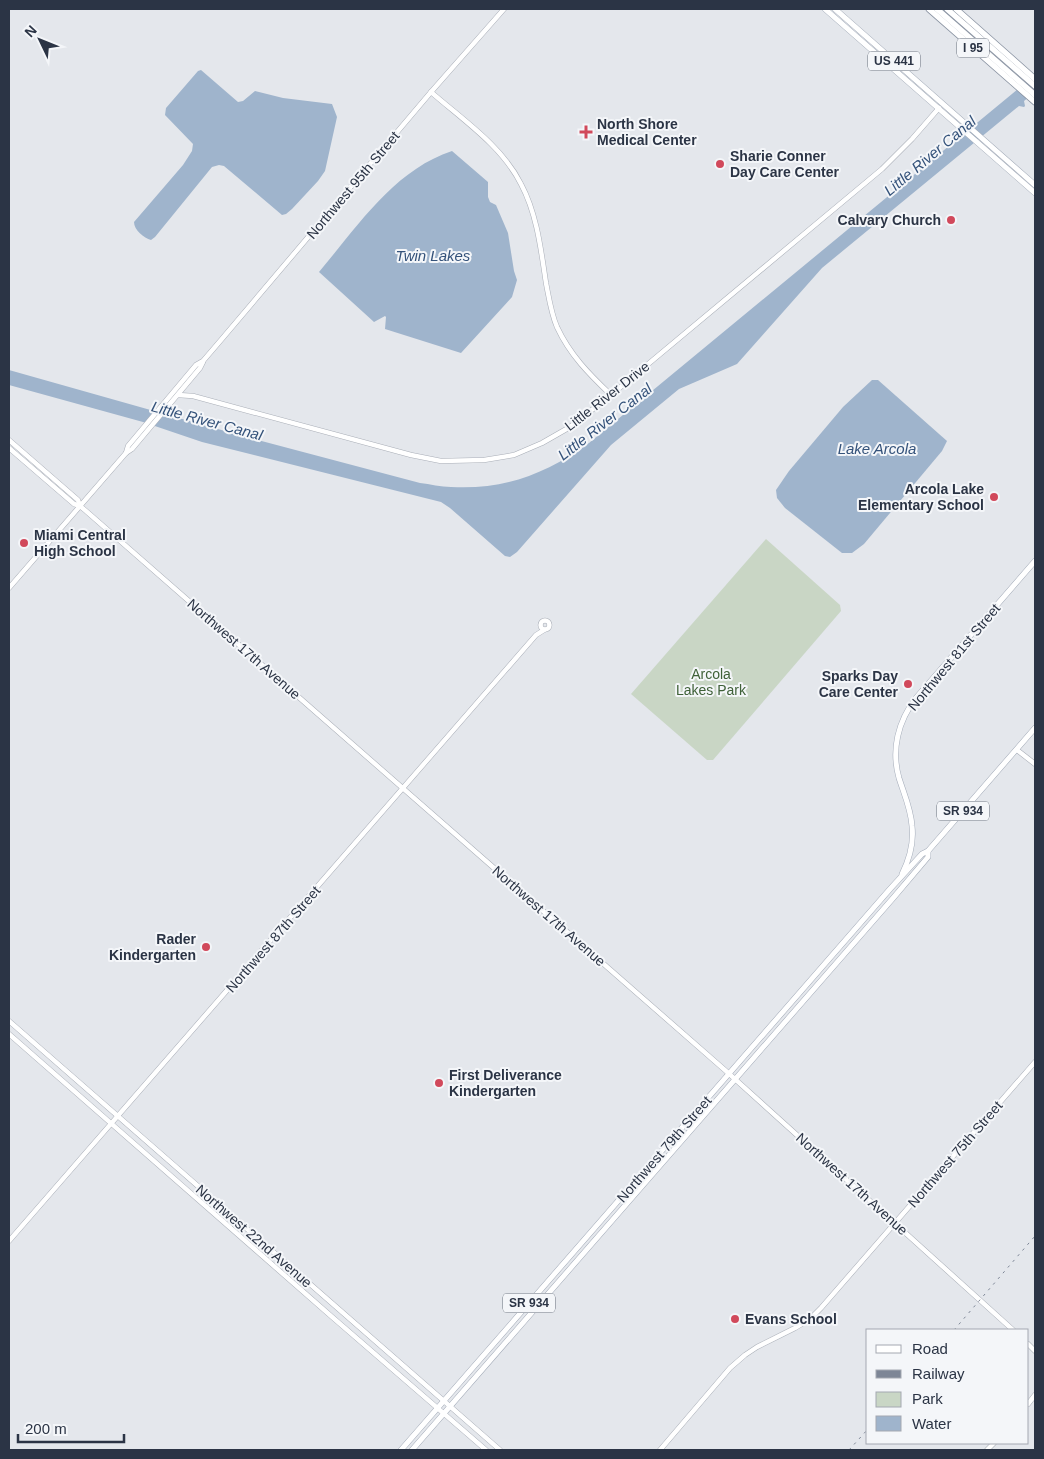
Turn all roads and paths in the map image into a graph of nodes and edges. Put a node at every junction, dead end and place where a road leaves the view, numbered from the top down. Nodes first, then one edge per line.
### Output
1 (504, 9) edge
2 (825, 9) edge
3 (836, 9) edge
4 (928, 9) edge
5 (938, 9) edge
6 (947, 9) edge
7 (956, 9) edge
8 (1026, 80) edge
9 (1035, 86) edge
10 (431, 92) junction
11 (1034, 98) edge
12 (941, 106) junction
13 (979, 140) junction
14 (1035, 184) edge
15 (1035, 192) edge
16 (203, 361) junction
17 (185, 386) junction
18 (178, 395) junction
19 (611, 395) junction
20 (194, 396) junction
21 (149, 425) junction
22 (9, 441) edge
23 (9, 448) edge
24 (25, 454) junction
25 (24, 461) junction
26 (80, 506) junction
27 (1035, 561) edge
28 (9, 588) edge
29 (542, 628) dead end
30 (1035, 728) edge
31 (1017, 750) junction
32 (1035, 764) edge
33 (403, 789) junction
34 (928, 851) junction
35 (899, 878) junction
36 (9, 1021) edge
37 (9, 1034) edge
38 (1035, 1062) edge
39 (729, 1074) junction
40 (736, 1080) junction
41 (118, 1116) junction
42 (112, 1123) junction
43 (895, 1223) junction
44 (9, 1241) edge
45 (552, 1276) junction
46 (559, 1282) junction
47 (1012, 1329) edge
48 (475, 1366) junction
49 (481, 1371) junction
50 (444, 1401) junction
51 (450, 1407) junction
52 (438, 1408) junction
53 (444, 1414) junction
54 (407, 1447) edge
55 (401, 1450) edge
56 (412, 1450) edge
57 (486, 1450) edge
58 (500, 1450) edge
59 (660, 1450) edge

1 - 10 main road, Northwest 95th Street
2 - 12 main road, US 441
3 - 12 main road, US 441
4 - 8 highway, I 95
5 - 8 highway
6 - 8 highway
7 - 8 highway, I 95
8 - 9 highway
8 - 11 highway, I 95
10 - 16 main road, Northwest 95th Street
10 - 19 main road
12 - 13 main road, US 441
12 - 19 main road, Little River Drive
13 - 14 main road, US 441
13 - 15 main road, US 441
16 - 17 main road, Northwest 95th Street
16 - 21 main road, Northwest 95th Street
17 - 18 main road, Northwest 95th Street
17 - 20 main road
18 - 20 main road, Little River Drive
18 - 21 main road, Northwest 95th Street
19 - 20 main road, Little River Drive
21 - 26 main road, Northwest 95th Street
22 - 24 main road, Northwest 17th Avenue
23 - 25 main road, Northwest 17th Avenue
24 - 25 main road
24 - 26 main road, Northwest 17th Avenue
25 - 26 main road, Northwest 17th Avenue
26 - 28 main road, Northwest 95th Street
26 - 33 main road, Northwest 17th Avenue
27 - 35 main road, Northwest 81st Street / SR 934
29 - 33 main road, Northwest 87th Street
30 - 31 main road, Northwest 79th Street / SR 934
31 - 32 main road
31 - 34 main road, Northwest 79th Street / SR 934
33 - 39 main road, Northwest 17th Avenue
33 - 41 main road, Northwest 87th Street
34 - 35 main road, Northwest 79th Street
34 - 40 main road, Northwest 79th Street / SR 934
35 - 39 main road, Northwest 79th Street / SR 934
36 - 41 main road, Northwest 22nd Avenue
37 - 42 main road, Northwest 22nd Avenue
38 - 43 main road, Northwest 75th Street
39 - 40 main road, Northwest 17th Avenue
39 - 45 main road, Northwest 79th Street / SR 934
40 - 43 main road, Northwest 17th Avenue
40 - 46 main road, Northwest 79th Street / SR 934
41 - 42 main road, Northwest 87th Street
41 - 50 main road, Northwest 22nd Avenue
42 - 44 main road, Northwest 87th Street
42 - 52 main road, Northwest 22nd Avenue
43 - 47 main road, Northwest 17th Avenue
43 - 59 main road, Northwest 75th Street
45 - 46 main road
45 - 48 main road, Northwest 79th Street / SR 934
46 - 49 main road, Northwest 79th Street / SR 934
48 - 49 main road
48 - 50 main road, Northwest 79th Street / SR 934
49 - 51 main road, Northwest 79th Street / SR 934
50 - 51 main road, Northwest 22nd Avenue
50 - 52 main road, Northwest 79th Street / SR 934
51 - 53 main road, Northwest 79th Street / SR 934
51 - 58 main road, Northwest 22nd Avenue
52 - 53 main road, Northwest 22nd Avenue
52 - 54 main road, Northwest 79th Street / SR 934
53 - 56 main road, Northwest 79th Street / SR 934
53 - 57 main road, Northwest 22nd Avenue
54 - 55 main road, Northwest 79th Street / SR 934

